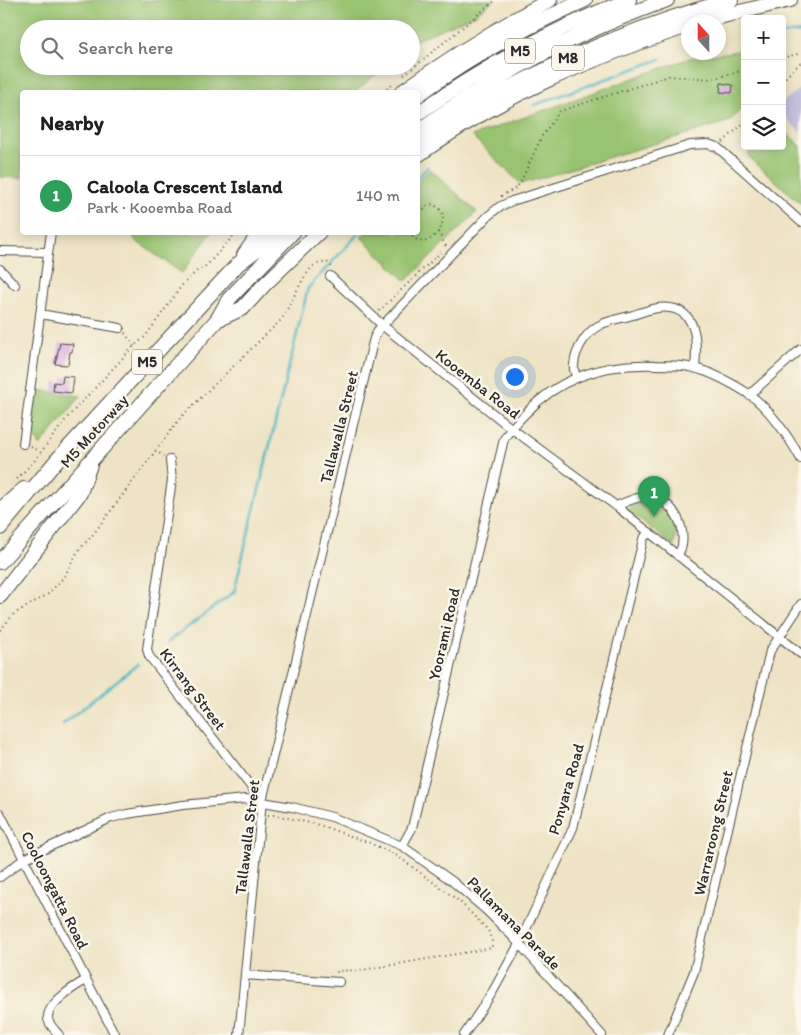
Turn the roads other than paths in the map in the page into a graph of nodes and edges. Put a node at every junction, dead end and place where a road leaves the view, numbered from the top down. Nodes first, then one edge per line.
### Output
1 (550, 0) edge
2 (585, 0) edge
3 (629, 0) edge
4 (667, 0) edge
5 (731, 0) edge
6 (790, 0) edge
7 (726, 15) edge
8 (681, 28) edge
9 (405, 90) edge
10 (420, 93) edge
11 (420, 112) edge
12 (420, 130) edge
13 (420, 141) edge
14 (420, 154) edge
15 (801, 222) edge
16 (51, 235) edge
17 (250, 235) edge
18 (258, 235) edge
19 (273, 235) edge
20 (290, 235) edge
21 (303, 235) edge
22 (316, 235) edge
23 (0, 251) edge
24 (48, 252) junction
25 (238, 264) junction
26 (0, 269) edge
27 (330, 276) dead end
28 (14, 285) dead end
29 (40, 314) junction
30 (216, 320) junction
31 (382, 326) junction
32 (120, 328) road end
33 (801, 349) edge
34 (695, 368) junction
35 (576, 376) junction
36 (749, 395) junction
37 (511, 428) junction
38 (23, 444) road end
39 (801, 459) edge
40 (57, 460) junction
41 (92, 460) junction
42 (170, 460) dead end
43 (616, 506) junction
44 (0, 510) edge
45 (0, 528) edge
46 (649, 532) junction
47 (678, 556) junction
48 (0, 562) edge
49 (0, 596) edge
50 (801, 604) edge
51 (780, 637) junction
52 (801, 654) edge
53 (262, 801) junction
54 (0, 813) edge
55 (402, 846) junction
56 (24, 859) junction
57 (0, 877) edge
58 (519, 944) junction
59 (245, 975) junction
60 (86, 980) junction
61 (338, 982) road end
62 (59, 1035) edge
63 (115, 1035) edge
64 (239, 1035) edge
65 (464, 1035) edge
66 (602, 1035) edge
67 (668, 1035) edge

1 - 9 highway
2 - 10 highway
3 - 11 highway, M5
4 - 12 highway, M5
5 - 13 highway, M8
6 - 7 highway
8 - 14 highway
15 - 31 street, Tallawalla Street
16 - 24 street
17 - 25 highway
18 - 25 highway
19 - 25 highway, M5 Motorway / M5
20 - 30 highway, M5 Motorway / M5
21 - 30 highway
22 - 30 highway
23 - 24 street
24 - 29 street
25 - 40 highway, M5 Motorway / M5
26 - 28 street
27 - 31 street, Kooemba Road
29 - 32 street
29 - 38 street
30 - 41 highway, M5 Motorway / M5
31 - 37 street, Kooemba Road
31 - 53 street, Tallawalla Street
33 - 36 street
34 - 35 street
34 - 35 street
34 - 36 street
35 - 37 street
36 - 39 street
37 - 43 street, Kooemba Road
37 - 55 street, Yoorami Road
40 - 44 highway
40 - 45 highway, M5 Motorway / M5
41 - 48 highway, M5 Motorway / M5
41 - 49 highway
42 - 53 street, Kirrang Street
43 - 46 street, Kooemba Road
43 - 47 street
46 - 47 street, Kooemba Road
46 - 58 street, Ponyara Road
47 - 51 street, Kooemba Road
50 - 51 street, Warraroong Street
51 - 52 street, Kooemba Road
51 - 67 street, Warraroong Street
53 - 55 street, Pallamana Parade
53 - 56 street, Pallamana Parade
53 - 59 street, Tallawalla Street
54 - 56 street, Cooloongatta Road
55 - 58 street, Pallamana Parade
56 - 57 street, Pallamana Parade
56 - 60 street, Cooloongatta Road
58 - 65 street, Ponyara Road
58 - 66 street, Pallamana Parade
59 - 61 street
59 - 64 street, Tallawalla Street
60 - 62 street
60 - 63 street, Cooloongatta Road

